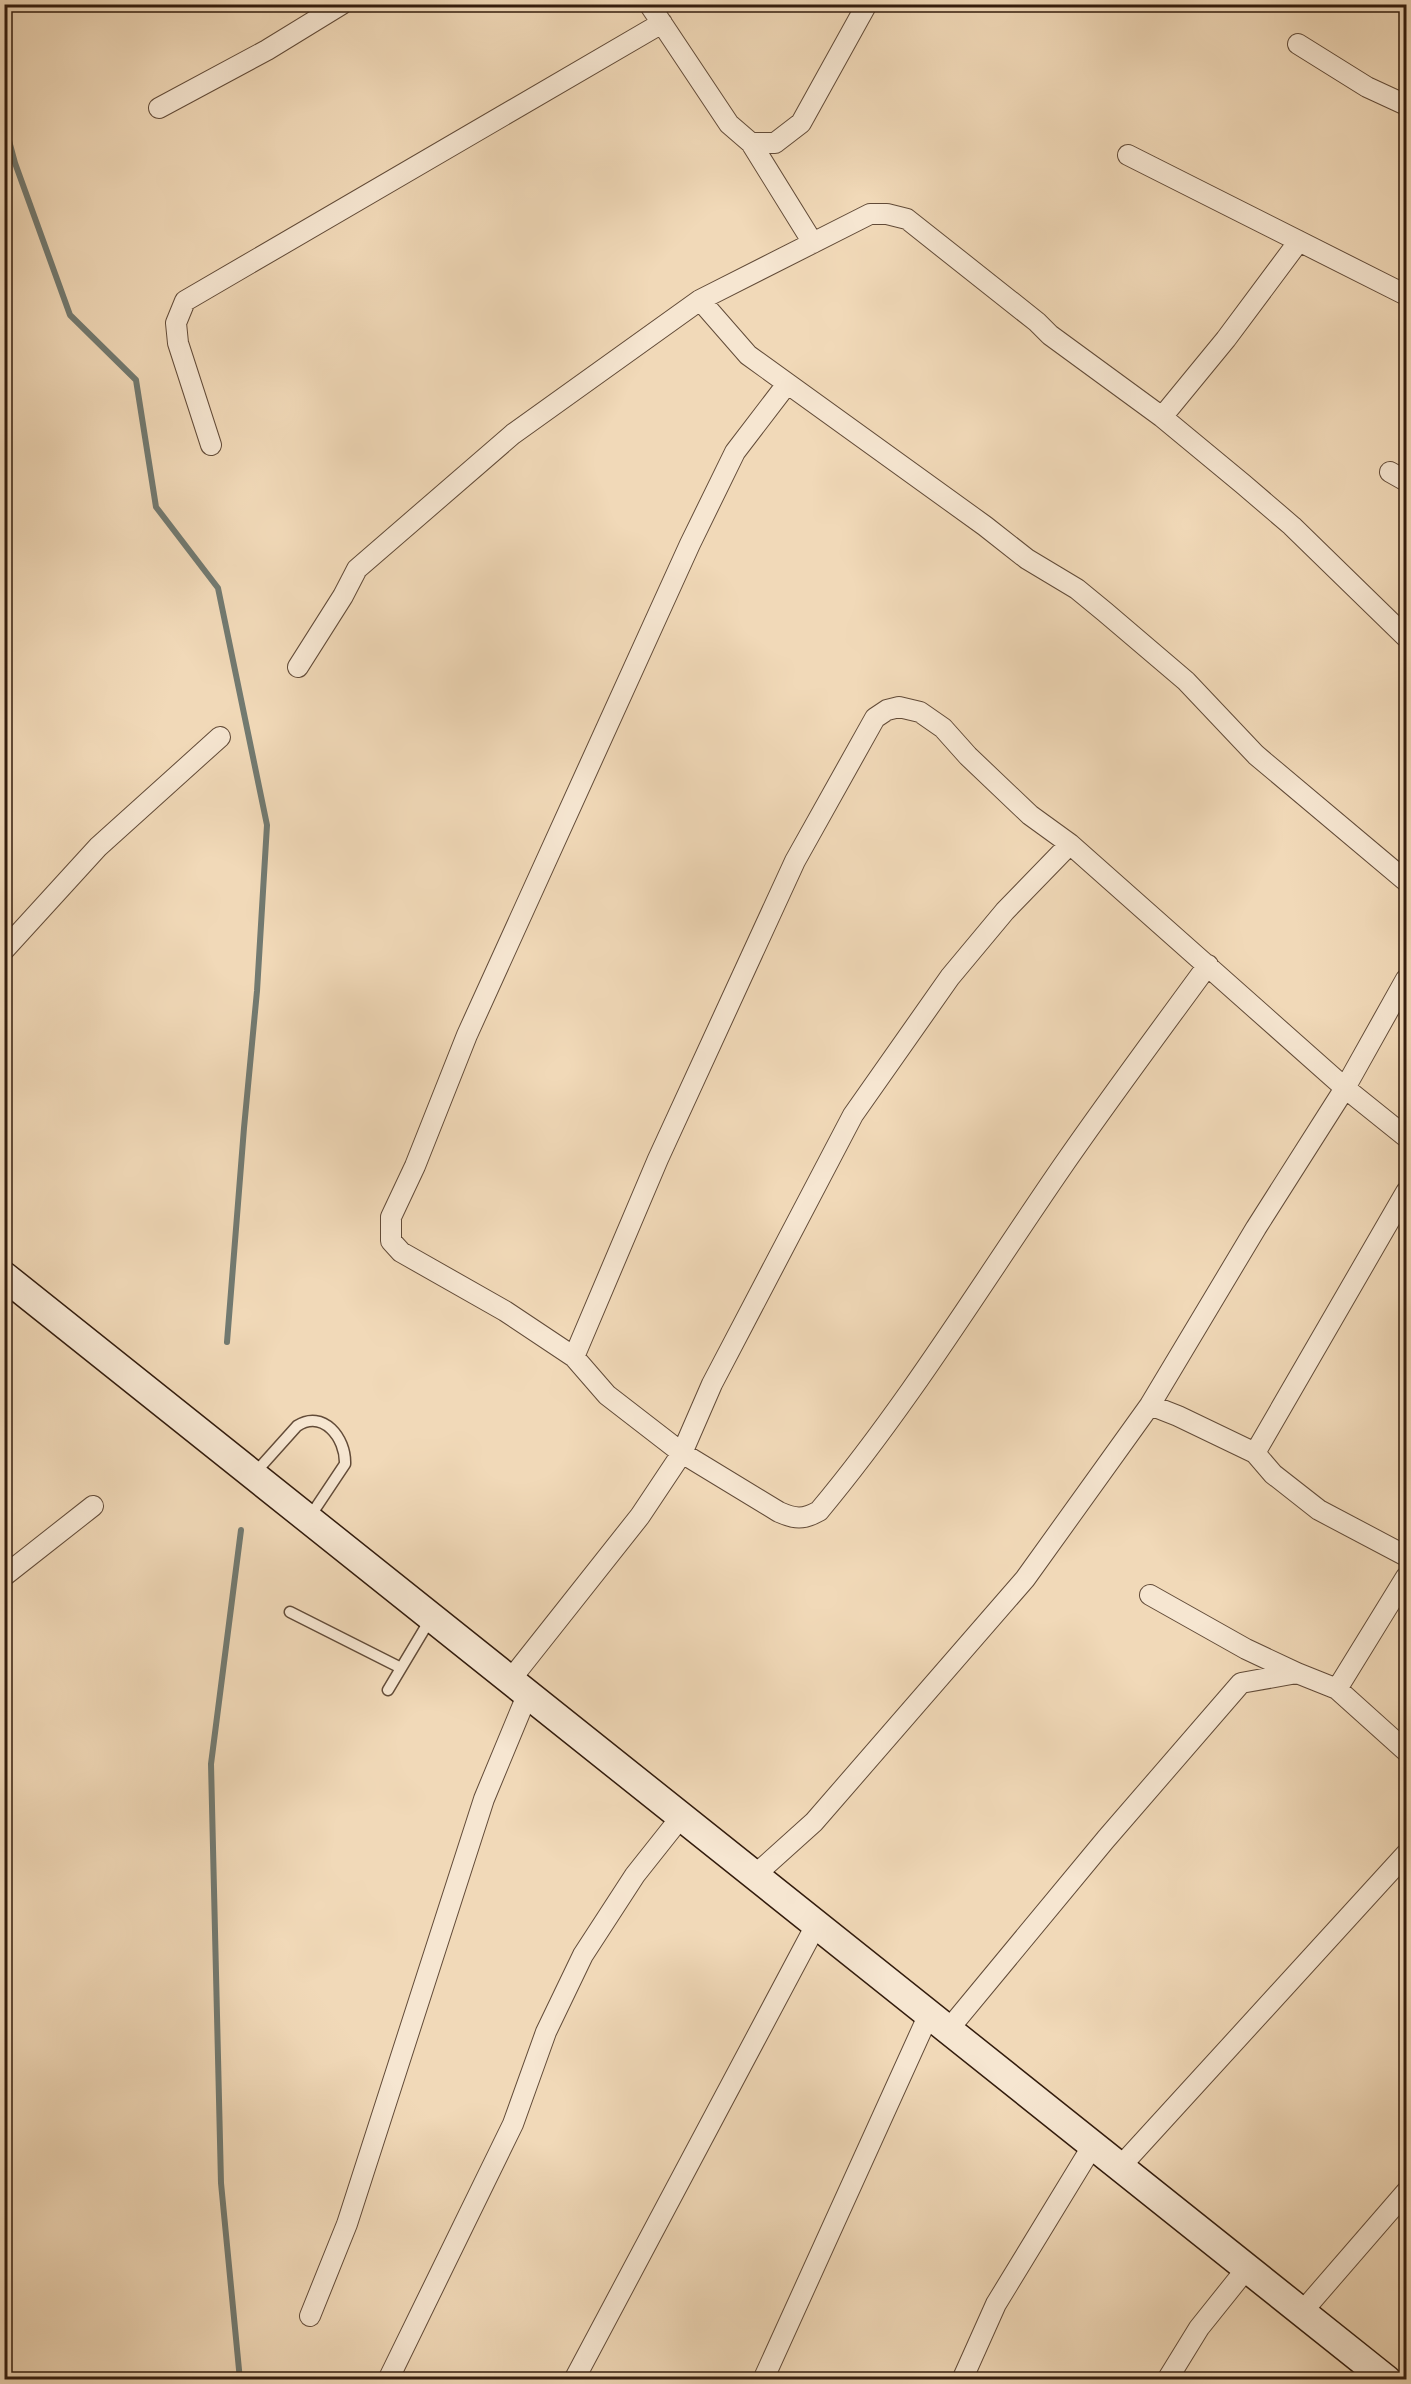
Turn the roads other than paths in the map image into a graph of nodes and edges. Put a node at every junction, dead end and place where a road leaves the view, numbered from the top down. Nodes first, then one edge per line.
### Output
1 (342, 4) edge
2 (649, 4) edge
3 (867, 4) edge
4 (662, 23) junction
5 (1298, 44) dead end
6 (1407, 105) edge
7 (159, 108) dead end
8 (751, 143) junction
9 (1128, 155) dead end
10 (1299, 241) junction
11 (813, 243) junction
12 (1407, 295) edge
13 (700, 300) junction
14 (787, 384) junction
15 (1162, 417) junction
16 (211, 445) dead end
17 (1407, 637) edge
18 (298, 667) dead end
19 (220, 737) dead end
20 (1070, 844) junction
21 (1407, 881) edge
22 (4, 950) edge
23 (1208, 965) junction
24 (1407, 979) edge
25 (1345, 1088) junction
26 (1407, 1137) edge
27 (1407, 1192) edge
28 (4, 1276) edge
29 (574, 1358) junction
30 (1150, 1405) junction
31 (682, 1453) junction
32 (1255, 1453) junction
33 (254, 1474) junction
34 (93, 1506) dead end
35 (309, 1520) junction
36 (1407, 1556) edge
37 (4, 1576) edge
38 (1407, 1577) edge
39 (1150, 1595) dead end
40 (290, 1612) dead end
41 (431, 1617) junction
42 (1246, 1649) junction
43 (401, 1668) junction
44 (1297, 1673) junction
45 (1241, 1683) junction
46 (519, 1686) junction
47 (1337, 1689) junction
48 (388, 1690) dead end
49 (1407, 1751) edge
50 (681, 1817) junction
51 (1407, 1854) edge
52 (755, 1875) junction
53 (816, 1925) junction
54 (938, 2022) junction
55 (1093, 2145) junction
56 (1120, 2167) junction
57 (1407, 2192) edge
58 (1247, 2268) junction
59 (1302, 2312) junction
60 (310, 2316) dead end
61 (388, 2379) edge
62 (574, 2379) edge
63 (763, 2379) edge
64 (962, 2379) edge
65 (1167, 2379) edge
66 (1384, 2379) edge

1 - 7 street
2 - 4 street
3 - 8 street
4 - 8 street
4 - 16 street
5 - 6 street
8 - 11 street
9 - 10 street
10 - 12 street
10 - 15 street
11 - 13 street
11 - 15 street
13 - 14 street
13 - 18 street
14 - 21 street
14 - 29 street
15 - 17 street
19 - 22 street
20 - 23 street
20 - 29 street
20 - 31 street
23 - 25 street
23 - 31 street
24 - 25 street
25 - 26 street
25 - 30 street
27 - 32 street
28 - 33 main road
29 - 31 street
30 - 32 street
30 - 52 street
31 - 46 street
32 - 36 street
33 - 35 main road
33 - 35 lane
34 - 37 street
35 - 41 main road
38 - 47 street
39 - 42 street
40 - 43 lane
41 - 43 lane
41 - 46 main road
42 - 44 street
42 - 45 street
43 - 48 lane
44 - 45 street
44 - 47 street
45 - 54 street
46 - 50 main road
46 - 60 street
47 - 49 street
50 - 52 main road
50 - 61 street
51 - 56 street
52 - 53 main road
53 - 54 main road
53 - 62 street
54 - 55 main road
54 - 63 street
55 - 56 main road
55 - 64 street
56 - 58 main road
57 - 59 street
58 - 59 main road
58 - 65 street
59 - 66 main road

